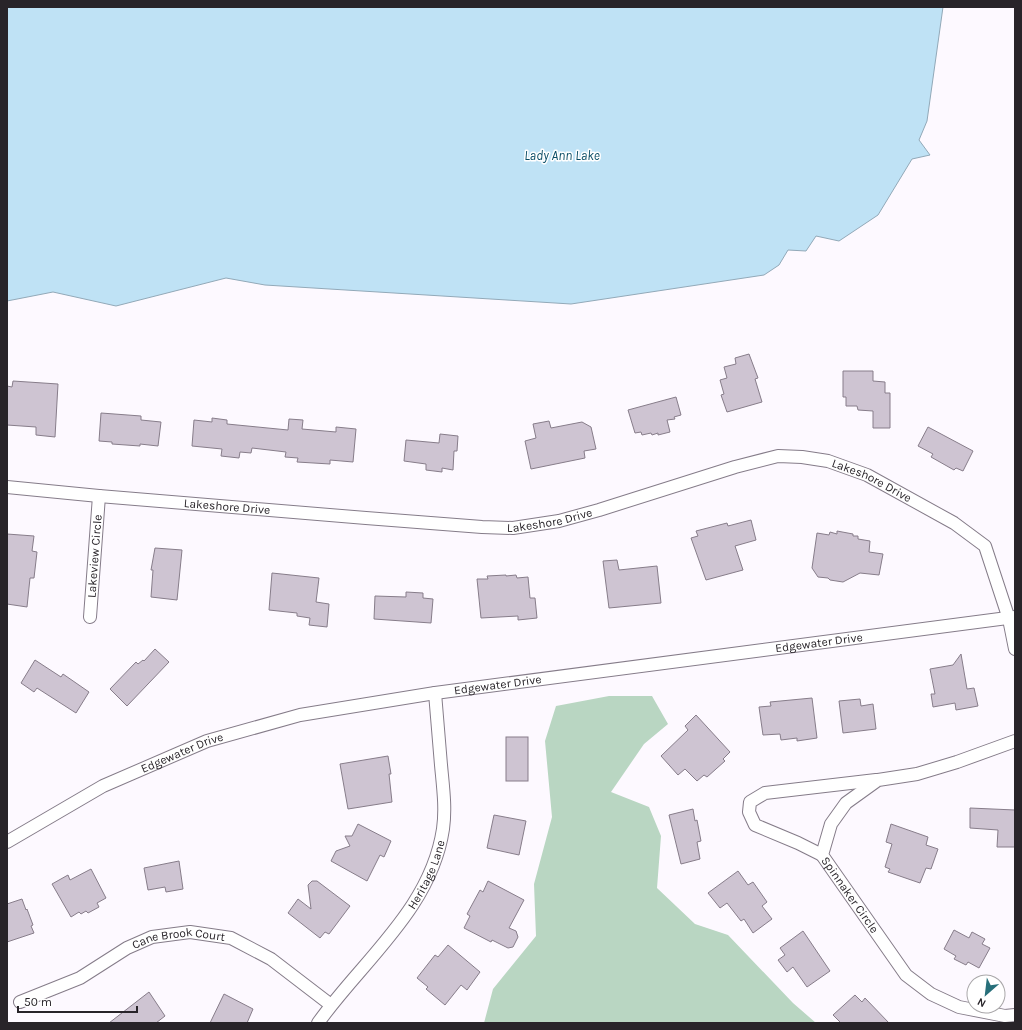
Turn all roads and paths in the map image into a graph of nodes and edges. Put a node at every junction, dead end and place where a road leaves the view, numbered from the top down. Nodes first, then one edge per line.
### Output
1 (7, 487) edge
2 (99, 496) junction
3 (90, 616) dead end
4 (1012, 618) edge
5 (1015, 649) edge
6 (435, 693) junction
7 (1015, 741) edge
8 (878, 780) junction
9 (7, 842) edge
10 (822, 855) junction
11 (20, 1002) dead end
12 (331, 1005) junction
13 (1015, 1015) edge
14 (318, 1023) edge

1 - 2 street, Lakeshore Drive
2 - 3 street, Lakeview Circle
2 - 4 street, Lakeshore Drive
4 - 5 street, Lakeshore Drive
4 - 6 street, Edgewater Drive
6 - 9 street, Edgewater Drive
6 - 12 street, Heritage Lane
7 - 8 street, Spinnaker Circle
8 - 10 street, Spinnaker Circle
8 - 10 street
10 - 13 street, Spinnaker Circle
11 - 12 street, Cane Brook Court
12 - 14 street, Heritage Lane

